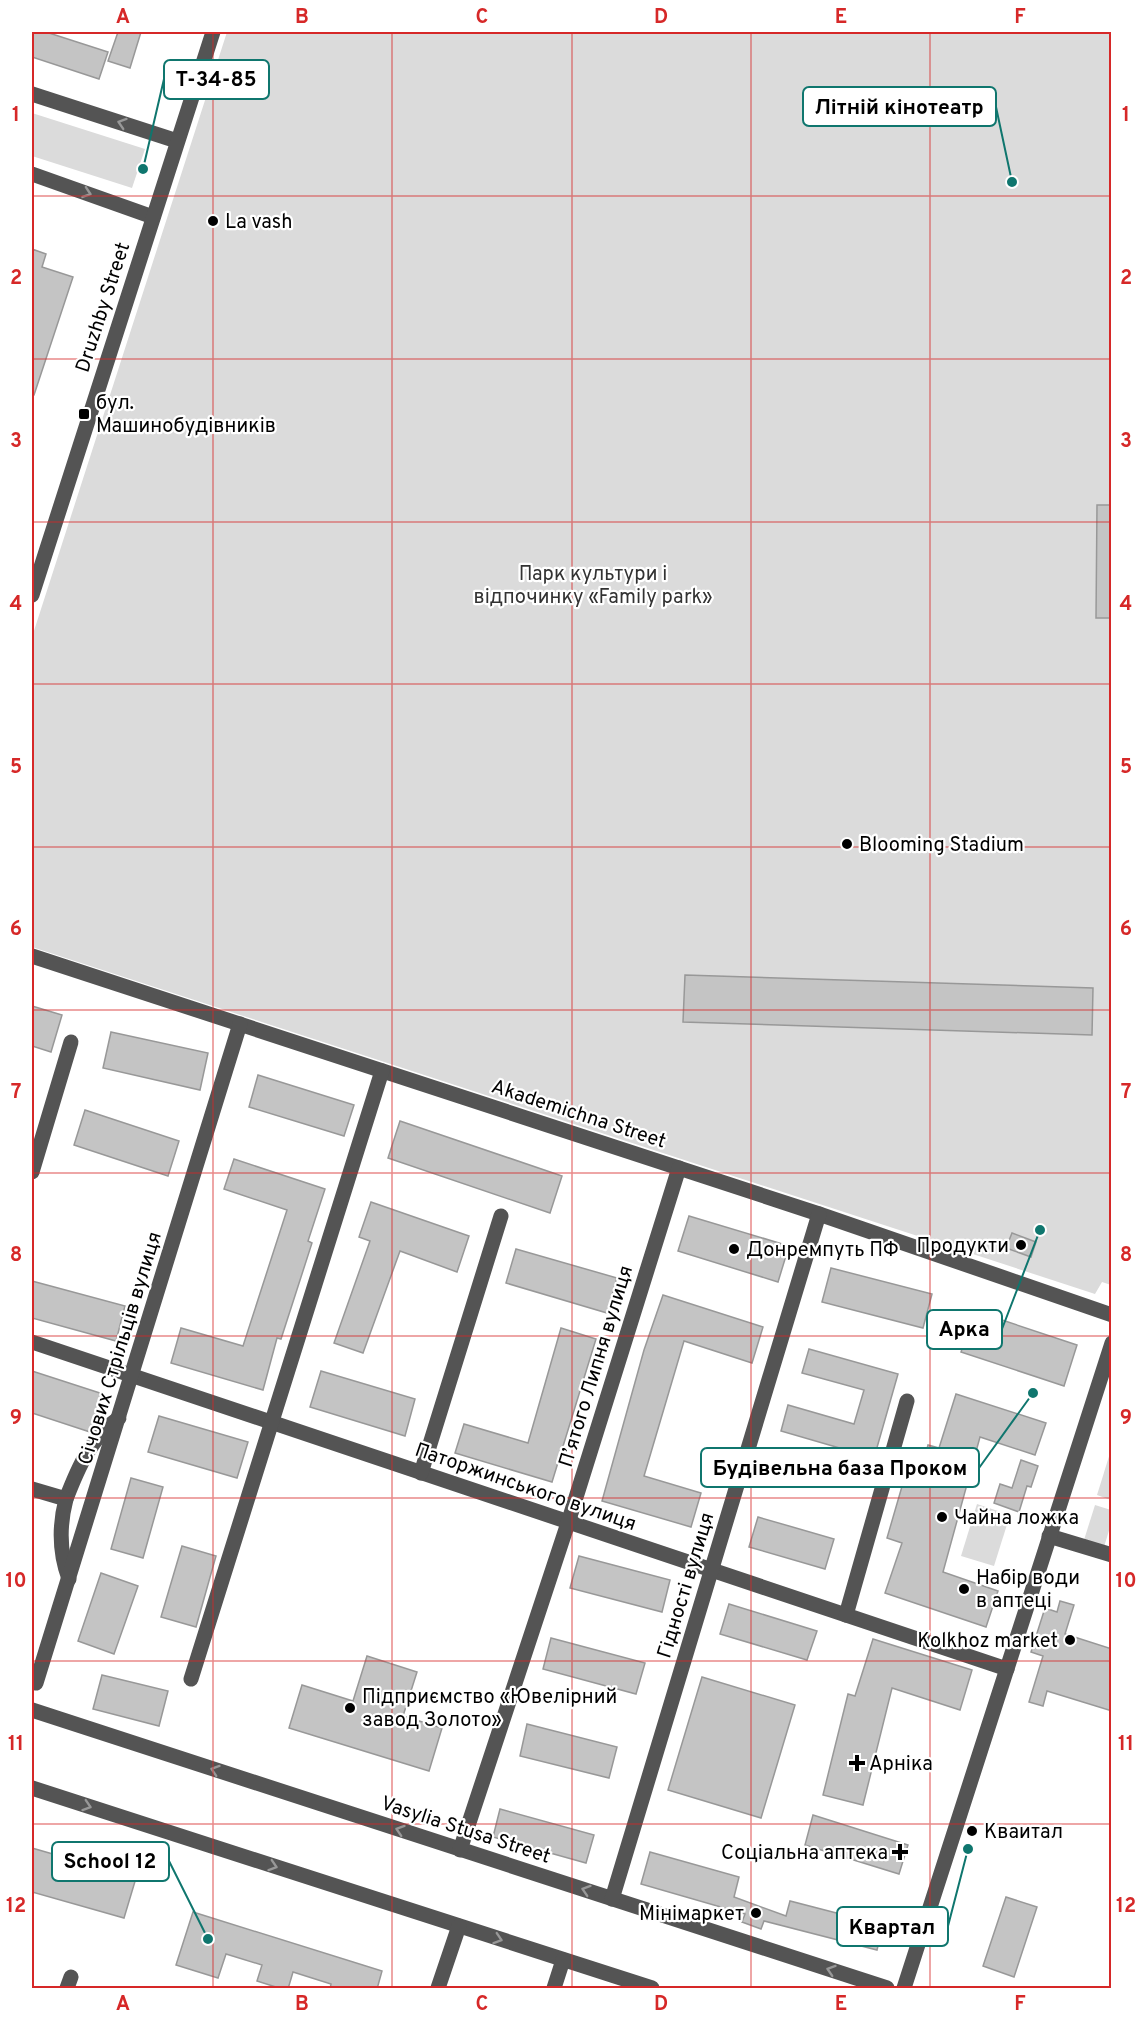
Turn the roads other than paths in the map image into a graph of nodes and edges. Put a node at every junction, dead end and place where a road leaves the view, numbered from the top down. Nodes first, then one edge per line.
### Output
1 (213, 32) edge
2 (32, 94) edge
3 (177, 141) junction
4 (32, 174) edge
5 (153, 217) junction
6 (32, 595) edge
7 (32, 956) edge
8 (240, 1024) junction
9 (71, 1042) dead end
10 (382, 1071) junction
11 (679, 1168) junction
12 (32, 1172) edge
13 (819, 1214) junction
14 (501, 1216) dead end
15 (1112, 1315) edge
16 (32, 1342) edge
17 (1112, 1343) edge
18 (133, 1376) junction
19 (907, 1401) dead end
20 (119, 1418) junction
21 (272, 1422) junction
22 (421, 1473) junction
23 (32, 1489) edge
24 (66, 1499) junction
25 (568, 1523) junction
26 (1049, 1536) junction
27 (1112, 1555) edge
28 (712, 1571) junction
29 (69, 1579) junction
30 (846, 1615) junction
31 (1007, 1669) junction
32 (191, 1679) dead end
33 (36, 1683) dead end
34 (32, 1710) edge
35 (32, 1788) edge
36 (460, 1850) junction
37 (612, 1899) junction
38 (459, 1926) junction
39 (563, 1960) junction
40 (438, 1989) edge
41 (554, 1989) edge
42 (652, 1989) edge
43 (886, 1989) edge
44 (904, 1989) edge

1 - 3 street, Druzhby Street
3 -> 2 street
3 - 5 street, Druzhby Street
4 -> 5 street
5 - 6 street, Druzhby Street
7 - 8 street, Akademichna Street
8 - 10 street, Akademichna Street
8 - 18 street, Січових Стрільців вулиця
9 - 12 street
10 - 11 street, Akademichna Street
10 - 21 street
11 - 13 street, Akademichna Street
11 - 25 street, П’ятого Липня вулиця
13 - 15 street, Akademichna Street
13 - 28 street, Гідності вулиця
14 - 22 street
16 - 18 street, Паторжинського вулиця
17 - 26 street
18 - 20 street, Січових Стрільців вулиця
18 - 21 street, Паторжинського вулиця
19 - 30 street
20 - 24 street
20 - 29 street, Січових Стрільців вулиця
21 - 22 street, Паторжинського вулиця
21 - 32 street
22 - 25 street, Паторжинського вулиця
23 - 24 street
24 - 29 street
25 - 28 street, Паторжинського вулиця
25 - 36 street, П’ятого Липня вулиця
26 - 27 street
26 - 31 street
28 - 30 street, Паторжинського вулиця
28 - 37 street, Гідності вулиця
29 - 33 street, Січових Стрільців вулиця
30 - 31 street, Паторжинського вулиця
31 - 44 street
36 -> 34 street, Vasylia Stusa Street
35 -> 38 street
37 -> 36 street, Vasylia Stusa Street
43 -> 37 street, Vasylia Stusa Street
38 -> 39 street
38 - 40 street
39 - 41 street
39 - 42 street

